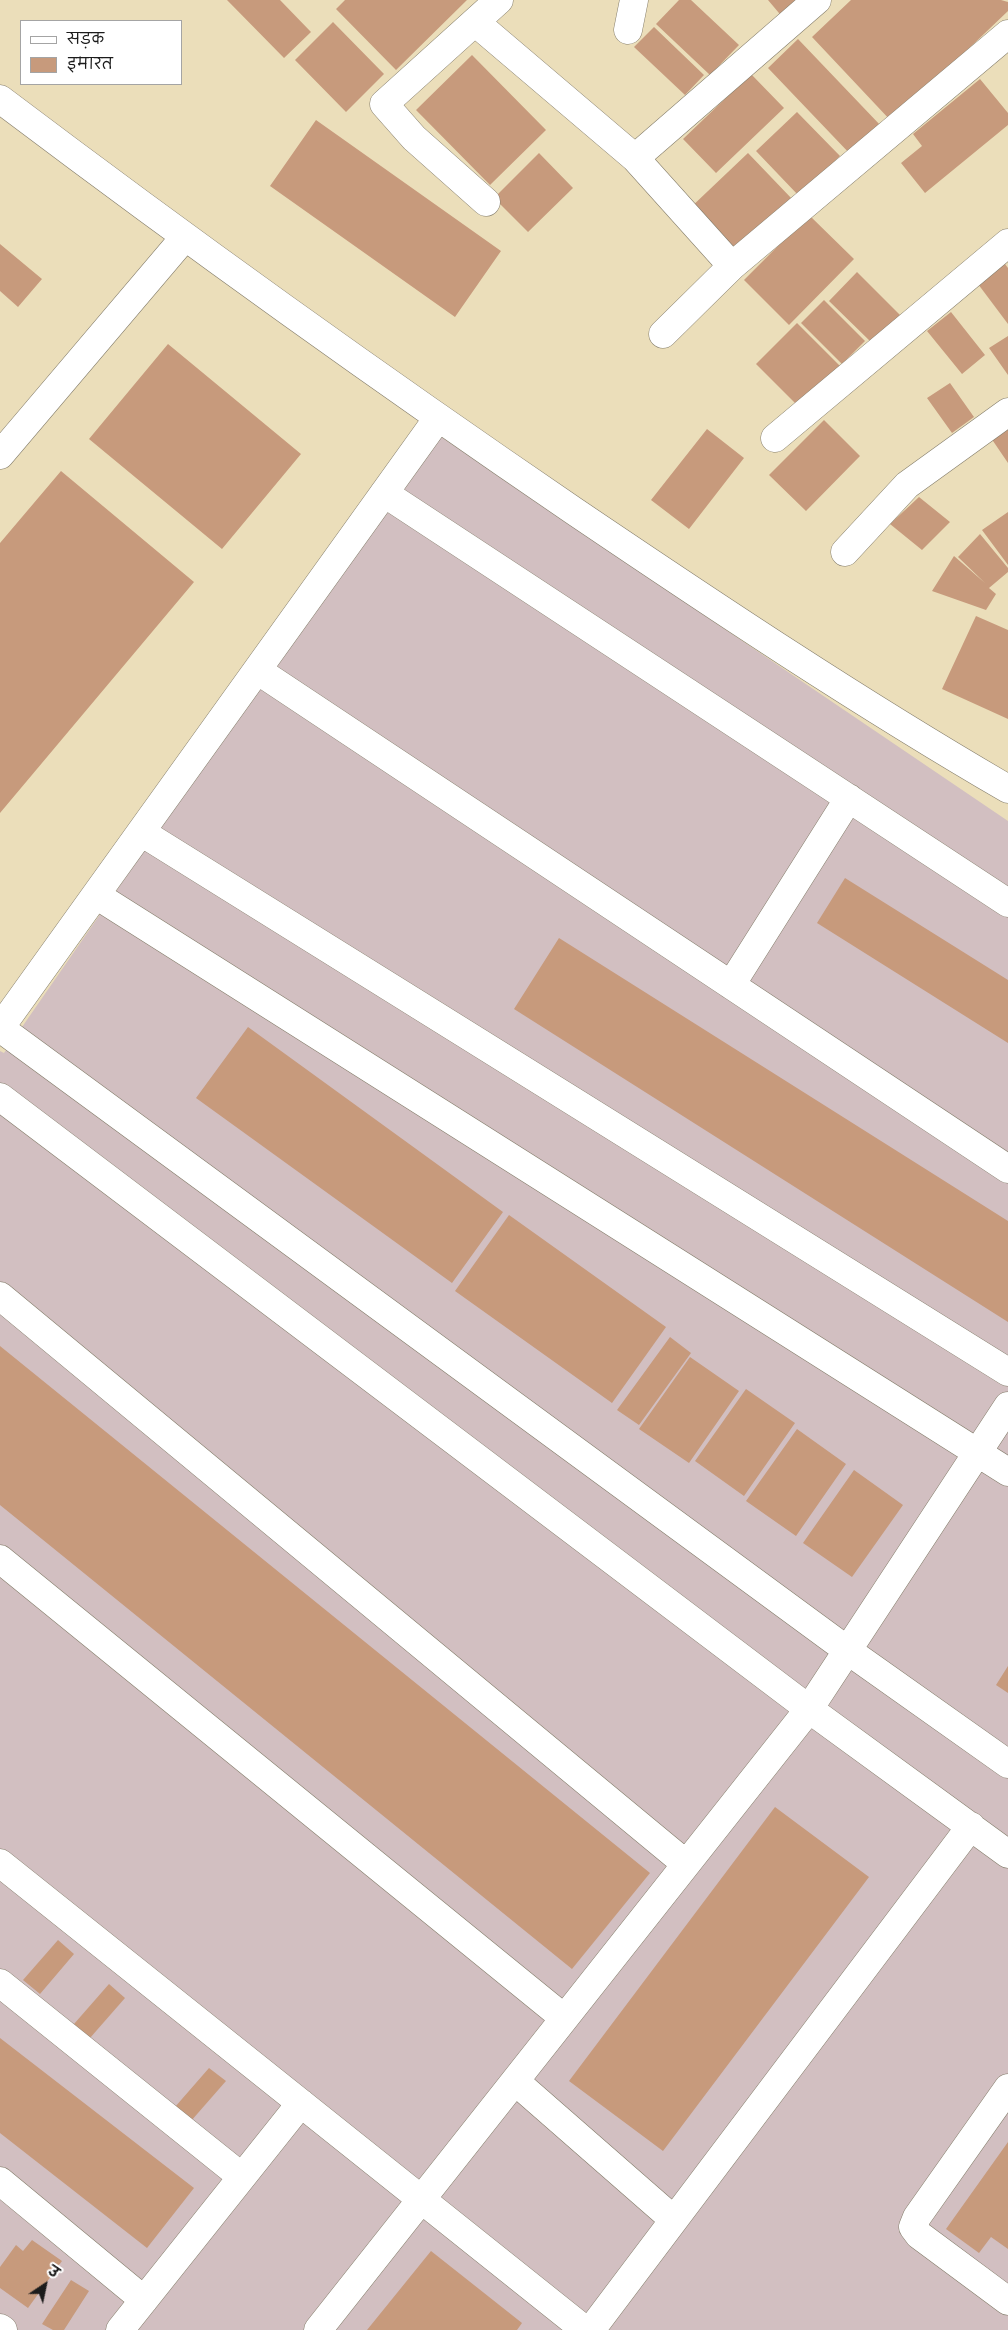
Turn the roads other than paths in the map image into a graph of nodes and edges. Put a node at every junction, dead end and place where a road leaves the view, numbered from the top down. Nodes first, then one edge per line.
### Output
1 (499, 0) edge
2 (634, 0) edge
3 (817, 0) edge
4 (475, 22) junction
5 (628, 30) dead end
6 (1008, 34) edge
7 (0, 99) edge
8 (635, 158) junction
9 (486, 202) dead end
10 (184, 238) junction
11 (1008, 243) edge
12 (732, 266) junction
13 (663, 334) dead end
14 (1008, 412) edge
15 (438, 418) junction
16 (775, 438) dead end
17 (0, 454) edge
18 (384, 493) junction
19 (845, 552) dead end
20 (257, 670) junction
21 (1008, 790) edge
22 (849, 798) junction
23 (141, 832) junction
24 (96, 895) junction
25 (1008, 903) edge
26 (731, 985) junction
27 (0, 1028) edge
28 (0, 1097) edge
29 (1008, 1169) edge
30 (0, 1296) edge
31 (1008, 1372) edge
32 (1008, 1406) edge
33 (978, 1452) junction
34 (1008, 1472) edge
35 (0, 1559) edge
36 (847, 1650) junction
37 (808, 1709) junction
38 (1008, 1764) edge
39 (971, 1826) junction
40 (1008, 1854) edge
41 (0, 1863) edge
42 (686, 1864) junction
43 (0, 1983) edge
44 (564, 2018) junction
45 (515, 2081) junction
46 (1008, 2088) edge
47 (301, 2103) junction
48 (242, 2177) junction
49 (0, 2181) edge
50 (421, 2199) junction
51 (674, 2220) junction
52 (144, 2300) junction
53 (1008, 2301) edge
54 (120, 2330) edge
55 (318, 2330) edge
56 (585, 2330) edge
57 (591, 2330) edge

1 - 4 street
2 - 5 street
3 - 8 street
4 - 8 street
4 - 9 street
6 - 12 street
7 - 10 street
8 - 12 street
10 - 15 street
10 - 17 street
11 - 16 street
12 - 13 street
14 - 19 street
15 - 18 street
15 - 21 street
18 - 20 street
18 - 22 street
20 - 23 street
20 - 26 street
22 - 25 street
22 - 26 street
23 - 24 street
23 - 31 street
24 - 27 street
24 - 33 street
26 - 29 street
27 - 36 street
28 - 37 street
30 - 42 street
32 - 33 street
33 - 34 street
33 - 36 street
35 - 44 street
36 - 37 street
36 - 38 street
37 - 39 street
37 - 42 street
39 - 40 street
39 - 51 street
41 - 47 street
42 - 44 street
43 - 48 street
44 - 45 street
45 - 50 street
45 - 51 street
46 - 53 street
47 - 48 street
47 - 50 street
48 - 52 street
49 - 52 street
50 - 55 street
50 - 56 street
51 - 57 street
52 - 54 street

